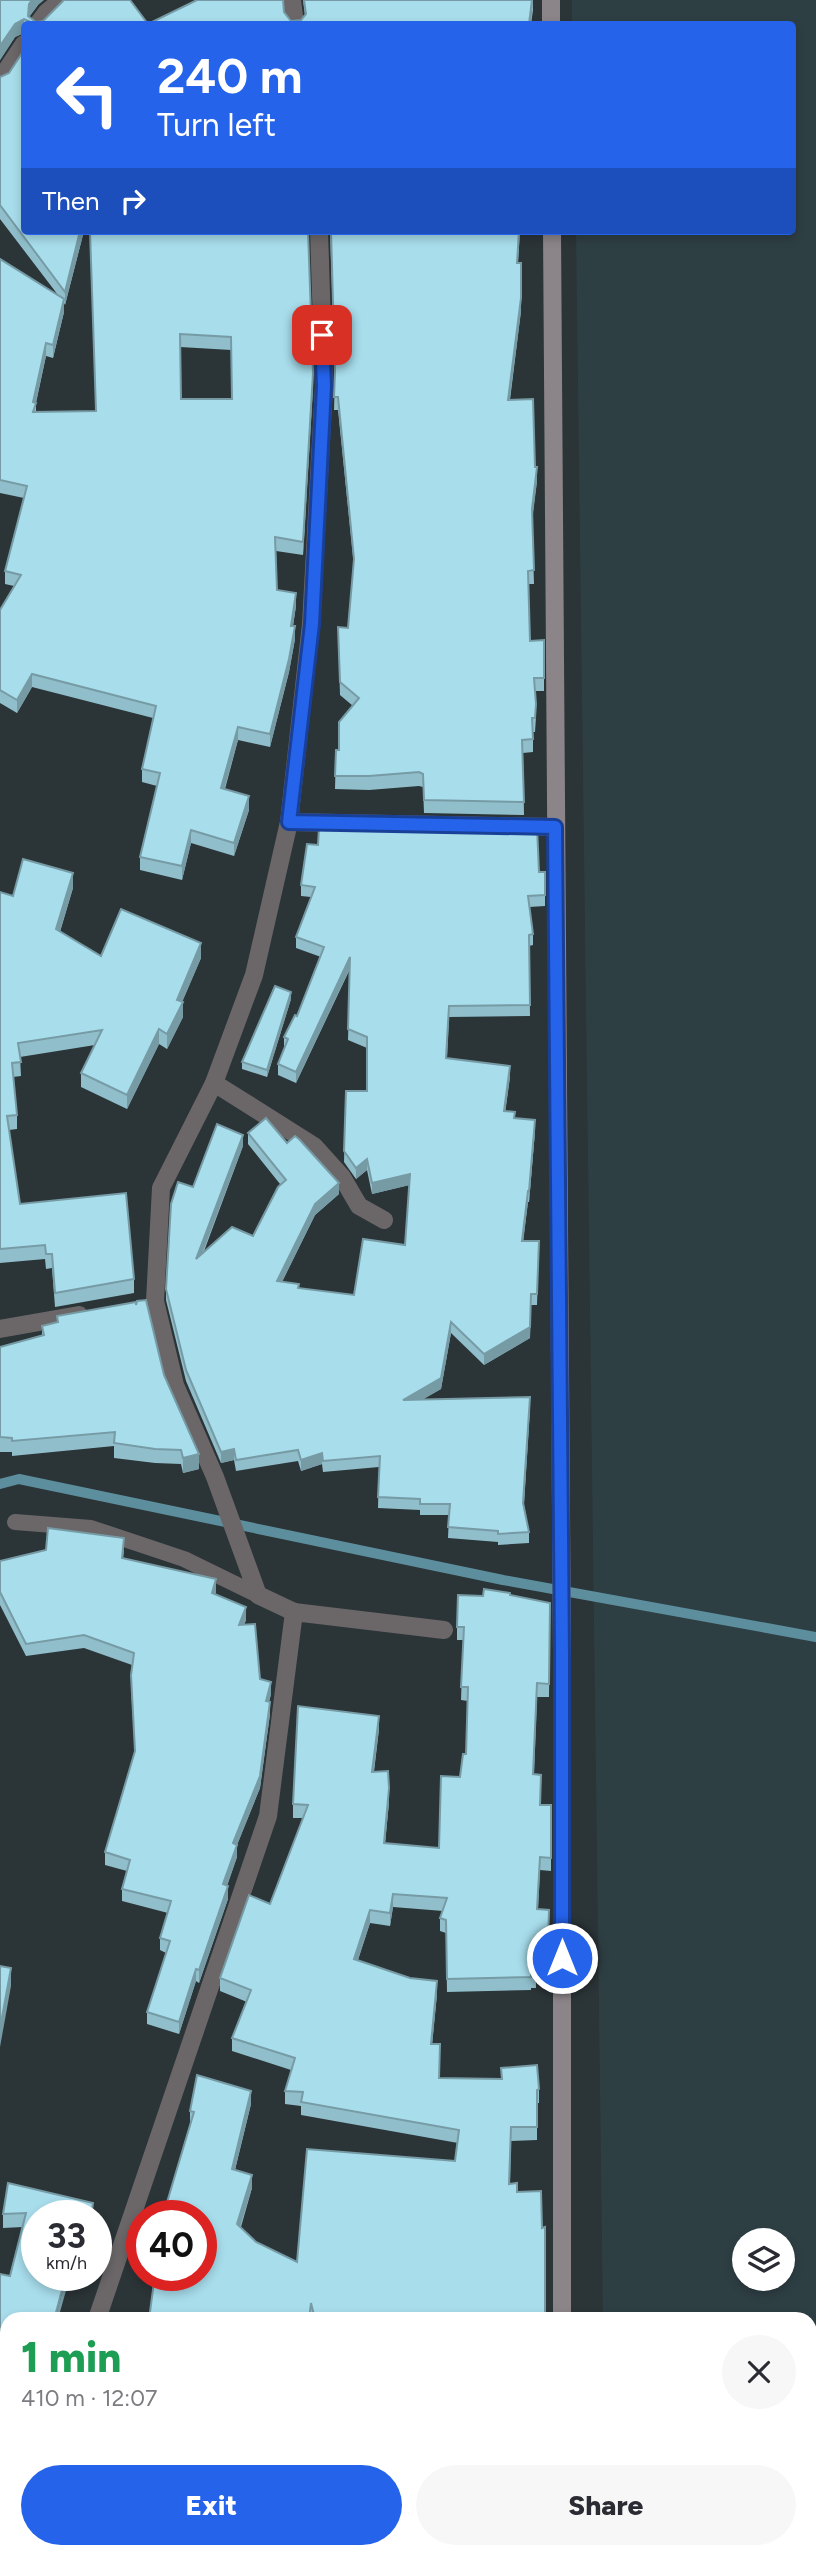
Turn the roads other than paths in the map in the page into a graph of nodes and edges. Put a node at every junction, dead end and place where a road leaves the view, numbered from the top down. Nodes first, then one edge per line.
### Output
1 (62, 0) edge
2 (292, 0) edge
3 (551, 0) edge
4 (40, 21) edge
5 (295, 21) edge
6 (551, 21) edge
7 (21, 48) edge
8 (0, 79) edge
9 (319, 235) edge
10 (552, 235) edge
11 (289, 822) junction
12 (555, 827) junction
13 (214, 1083) junction
14 (384, 1220) dead end
15 (90, 1313) edge
16 (0, 1329) edge
17 (15, 1522) dead end
18 (258, 1595) junction
19 (294, 1612) junction
20 (444, 1630) dead end
21 (99, 2312) edge
22 (562, 2312) edge

1 - 4 street
2 - 5 street
3 - 6 street
7 - 8 street
9 - 11 street
10 - 12 street
11 - 12 street
11 - 13 street
12 - 22 street
13 - 14 street
13 - 18 street
15 - 16 street
17 - 18 lane
18 - 19 street
19 - 20 street
19 - 21 street

